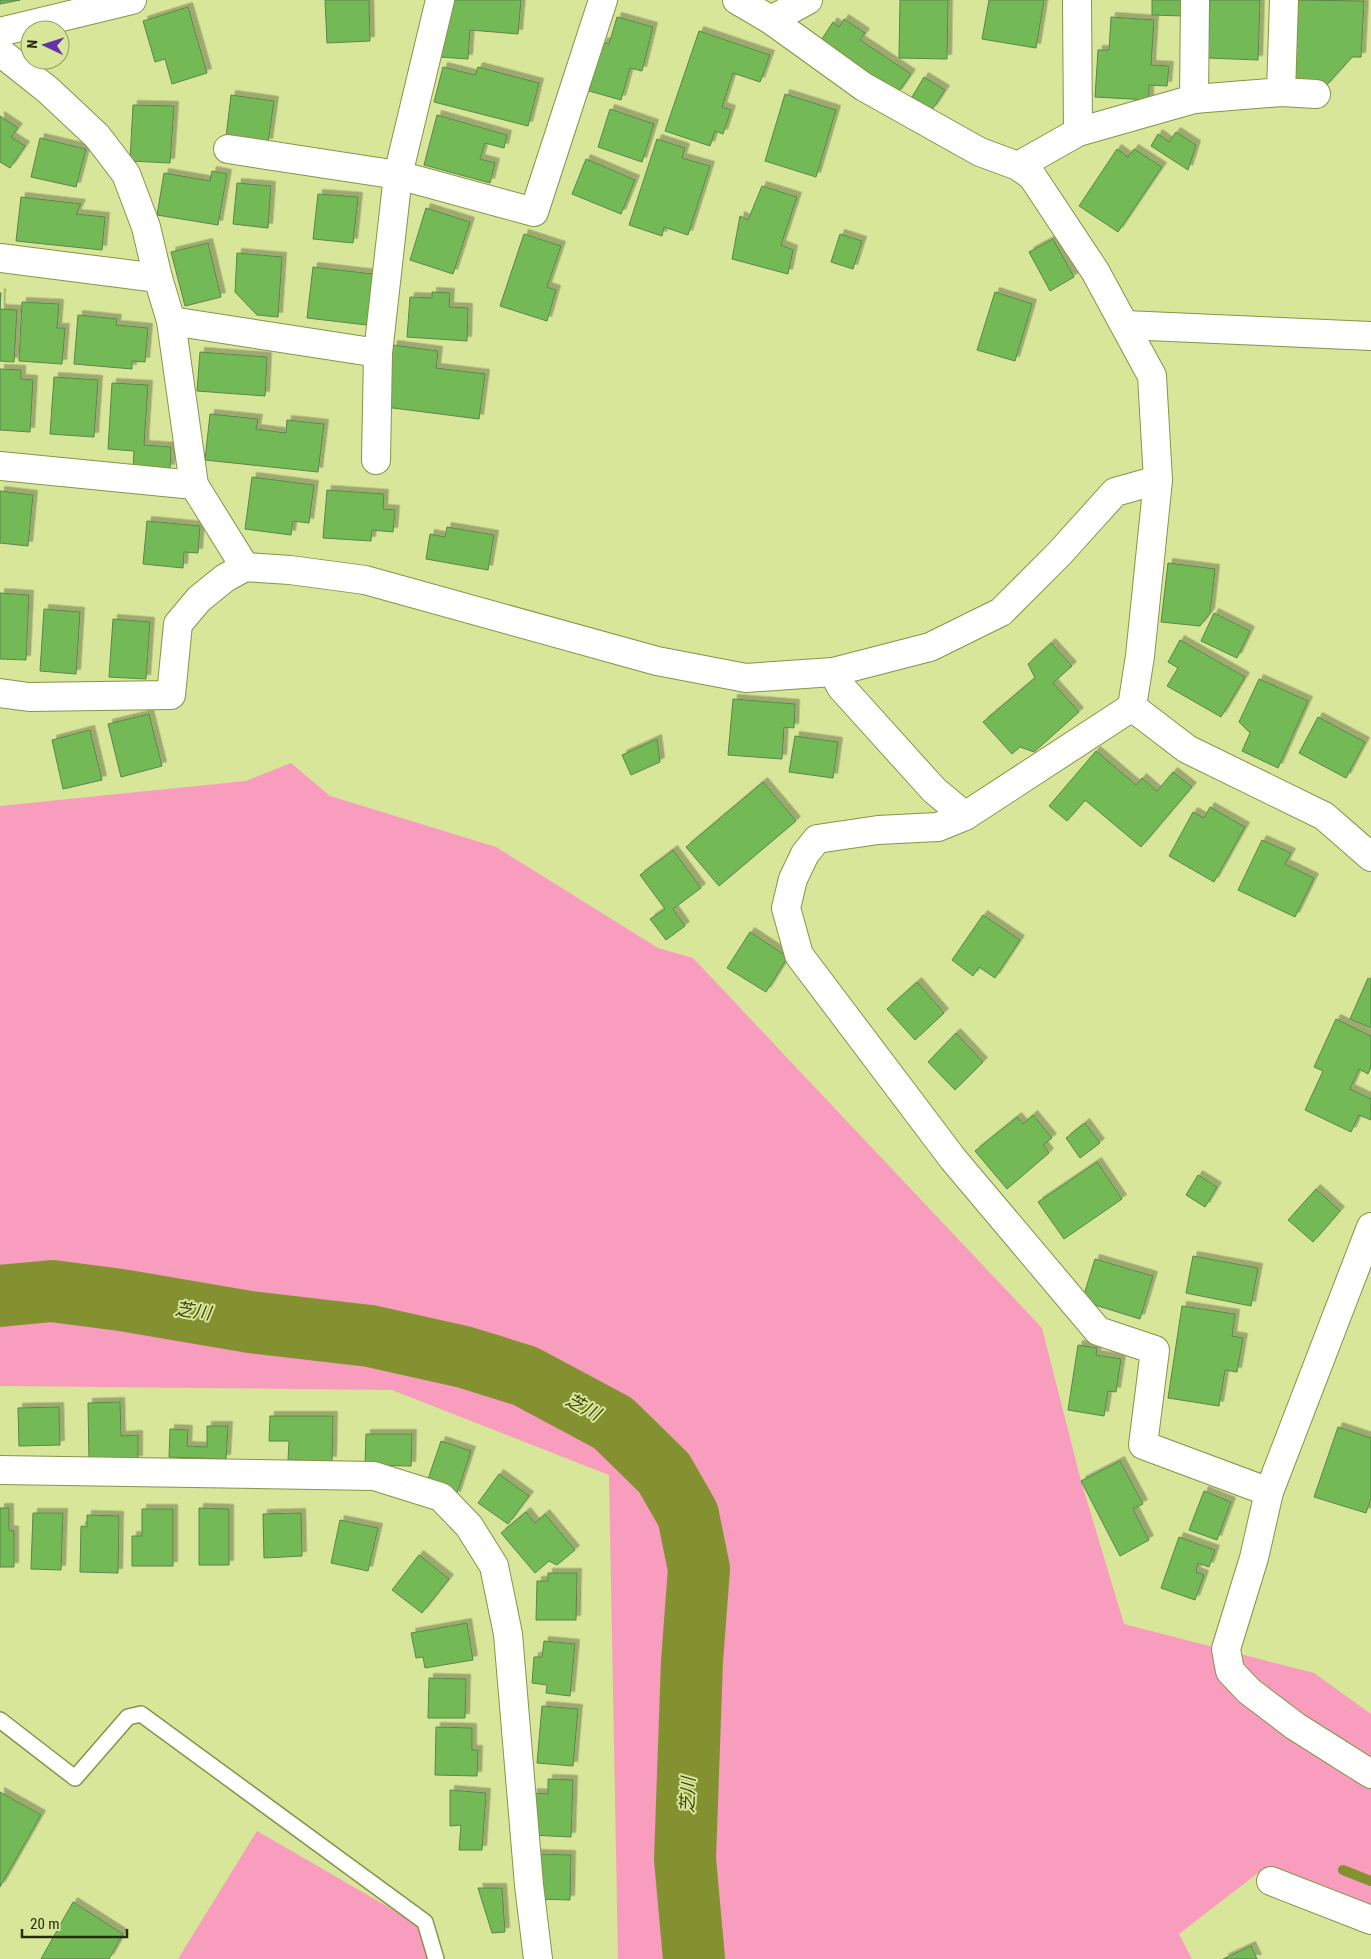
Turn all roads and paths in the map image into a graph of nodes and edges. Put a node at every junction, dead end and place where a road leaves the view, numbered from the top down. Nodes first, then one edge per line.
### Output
1 (132, 0) edge
2 (440, 0) edge
3 (603, 0) edge
4 (737, 0) edge
5 (808, 0) edge
6 (1077, 0) edge
7 (1195, 0) edge
8 (1284, 0) edge
9 (771, 20) junction
10 (0, 32) edge
11 (0, 52) edge
12 (1281, 92) junction
13 (1316, 94) dead end
14 (1194, 99) junction
15 (1078, 132) junction
16 (228, 149) dead end
17 (1018, 166) junction
18 (398, 175) junction
19 (0, 258) edge
20 (158, 278) junction
21 (171, 321) junction
22 (1125, 326) junction
23 (1371, 336) edge
24 (378, 353) junction
25 (376, 460) dead end
26 (0, 466) edge
27 (1158, 480) junction
28 (194, 485) junction
29 (245, 567) junction
30 (833, 672) junction
31 (0, 693) edge
32 (1132, 707) junction
33 (965, 816) junction
34 (1371, 856) edge
35 (1371, 1227) edge
36 (0, 1470) edge
37 (1269, 1492) junction
38 (0, 1720) edge
39 (1371, 1774) edge
40 (1271, 1881) dead end
41 (1371, 1920) edge
42 (436, 1959) edge
43 (538, 1959) edge

1 - 10 street
2 - 18 street
3 - 18 street
4 - 9 street
5 - 9 street
6 - 15 street
7 - 14 street
8 - 12 street
9 - 17 street
11 - 20 street
12 - 13 street
12 - 14 street
14 - 15 street
15 - 17 street
16 - 18 street
17 - 22 street
18 - 24 street
19 - 20 street
20 - 21 street
21 - 24 street
21 - 28 street
22 - 23 street
22 - 27 street
24 - 25 street
26 - 28 street
27 - 30 street
27 - 32 street
28 - 29 street
29 - 30 street
29 - 31 street
30 - 33 street
32 - 33 street
32 - 34 street
33 - 37 street
35 - 37 street
36 - 43 street
37 - 39 street
38 - 42 lane
40 - 41 street

